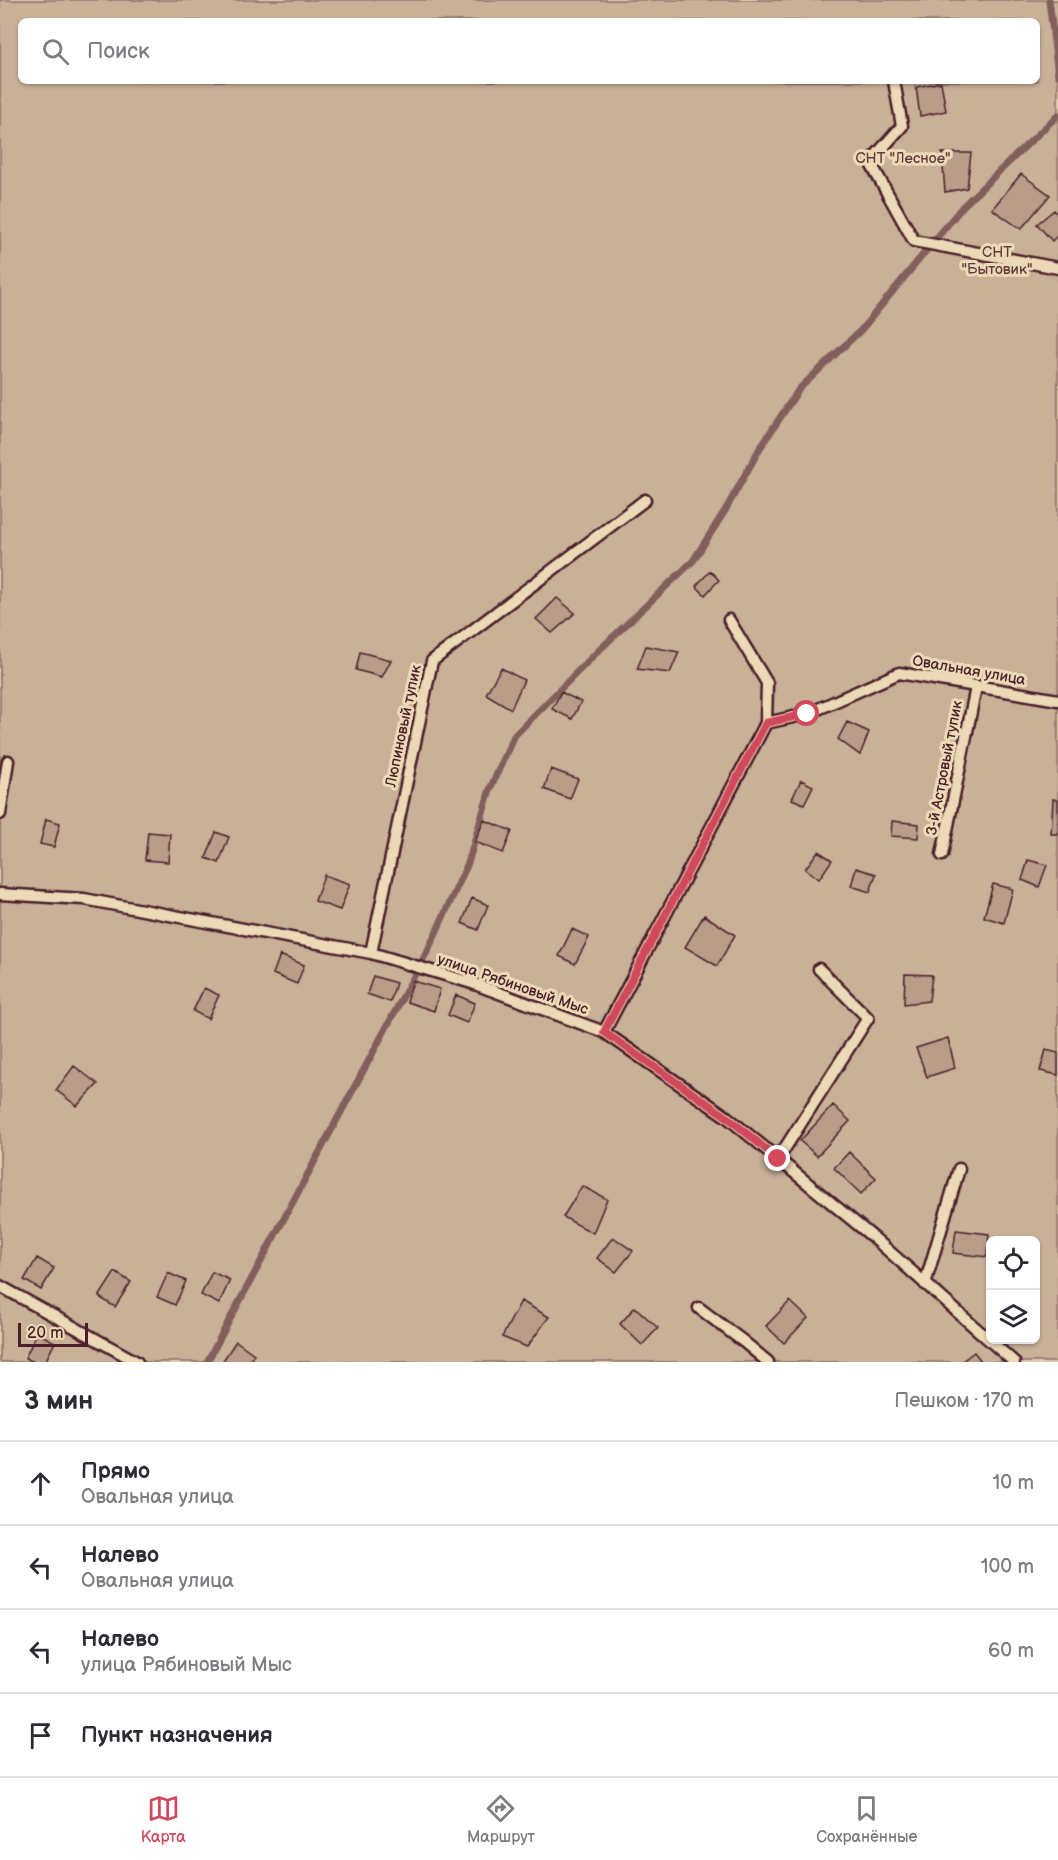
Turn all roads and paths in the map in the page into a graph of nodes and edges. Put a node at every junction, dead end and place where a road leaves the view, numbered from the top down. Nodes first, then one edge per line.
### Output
1 (895, 84) edge
2 (1058, 268) edge
3 (645, 500) dead end
4 (729, 620) dead end
5 (976, 687) junction
6 (1058, 700) edge
7 (766, 723) junction
8 (8, 761) dead end
9 (0, 814) edge
10 (942, 855) dead end
11 (0, 894) edge
12 (371, 953) junction
13 (819, 969) dead end
14 (604, 1032) junction
15 (778, 1159) junction
16 (959, 1169) dead end
17 (925, 1284) junction
18 (0, 1286) edge
19 (699, 1308) dead end
20 (137, 1362) edge
21 (768, 1362) edge
22 (1014, 1362) edge

1 - 2 lane
3 - 12 lane, Люпиновый тупик
4 - 7 lane
5 - 6 lane, Овальная улица
5 - 7 lane, Овальная улица
5 - 10 lane, 3-й Астровый тупик
7 - 14 lane
8 - 9 lane
11 - 12 lane, улица Рябиновый Мыс
12 - 14 lane, улица Рябиновый Мыс
13 - 15 lane
14 - 15 lane, улица Рябиновый Мыс
15 - 17 lane, улица Рябиновый Мыс
16 - 17 lane
17 - 22 lane, улица Рябиновый Мыс
18 - 20 lane
19 - 21 lane

